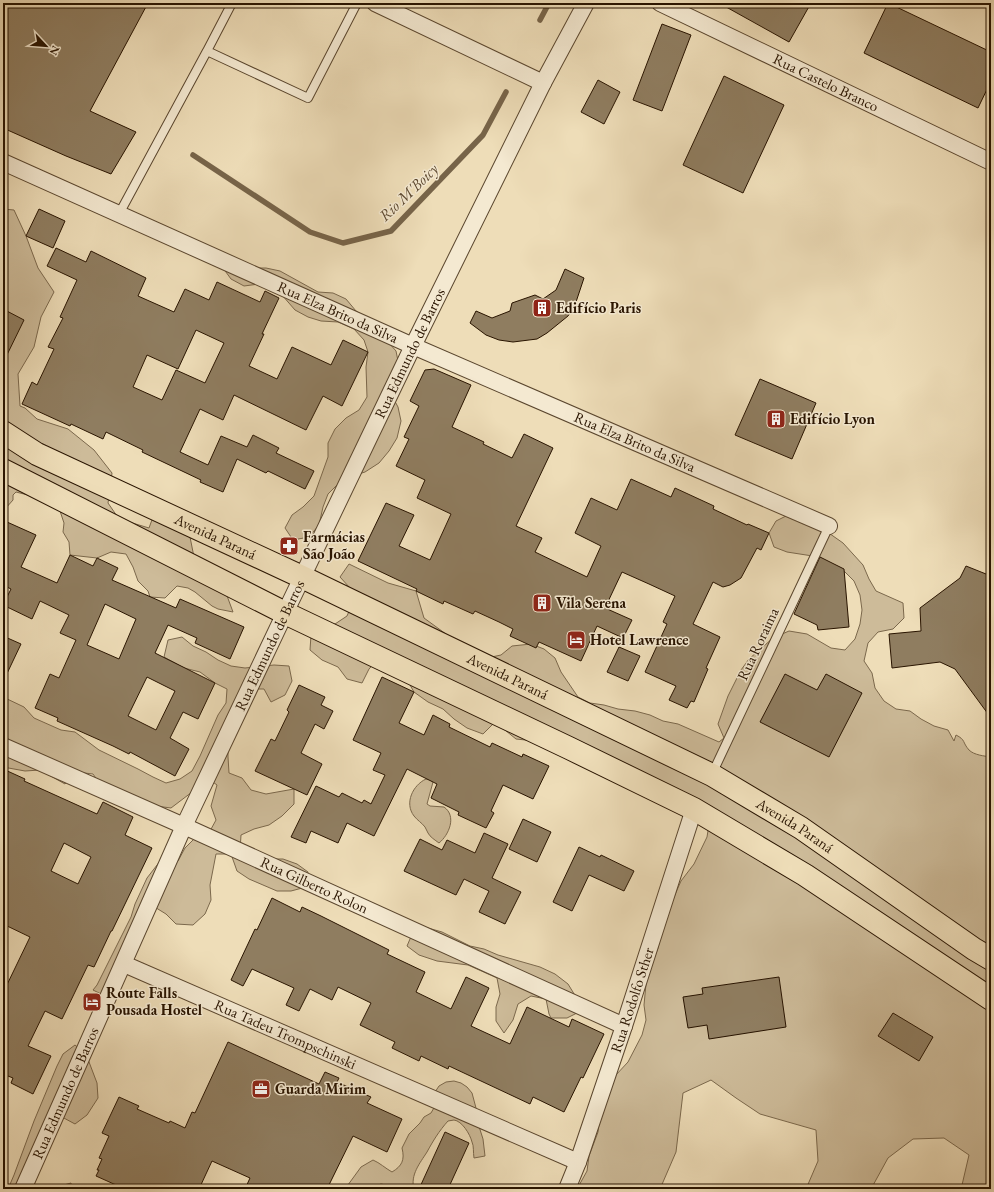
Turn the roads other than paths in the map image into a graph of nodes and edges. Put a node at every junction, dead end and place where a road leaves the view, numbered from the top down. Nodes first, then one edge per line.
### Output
1 (232, 3) edge
2 (358, 3) edge
3 (375, 3) edge
4 (586, 3) edge
5 (660, 3) edge
6 (207, 51) junction
7 (543, 83) junction
8 (3, 162) edge
9 (991, 162) edge
10 (119, 214) junction
11 (413, 346) junction
12 (3, 432) edge
13 (3, 470) edge
14 (829, 526) joint
15 (302, 577) junction
16 (285, 612) junction
17 (3, 746) edge
18 (712, 775) junction
19 (694, 809) junction
20 (184, 826) junction
21 (991, 959) edge
22 (124, 964) junction
23 (991, 999) edge
24 (624, 1026) junction
25 (578, 1162) junction
26 (23, 1189) edge
27 (567, 1189) edge

1 - 6 lane
2 - 6 lane
3 - 7 street
4 - 7 street, Rua Edmundo de Barros
5 - 9 street, Rua Castelo Branco
6 - 10 lane
7 - 11 street, Rua Edmundo de Barros
8 - 10 street, Rua Elza Brito da Silva
10 - 11 street, Rua Elza Brito da Silva
11 - 14 street, Rua Elza Brito da Silva
11 - 15 street, Rua Edmundo de Barros
12 - 15 main road, Avenida Paraná
13 - 16 main road
14 - 18 lane, Rua Roraima
15 - 16 street, Rua Edmundo de Barros
15 - 18 main road, Avenida Paraná
16 - 19 main road
16 - 20 street, Rua Edmundo de Barros
17 - 20 street, Rua Gilberto Rolon
18 - 21 main road, Avenida Paraná
19 - 23 main road
19 - 24 street, Rua Rodolfo Sther
20 - 22 street, Rua Edmundo de Barros
20 - 24 street, Rua Gilberto Rolon
22 - 25 street, Rua Tadeu Trompschinski
22 - 26 street, Rua Edmundo de Barros
24 - 25 street, Rua Rodolfo Sther
25 - 27 street, Rua Rodolfo Sther

